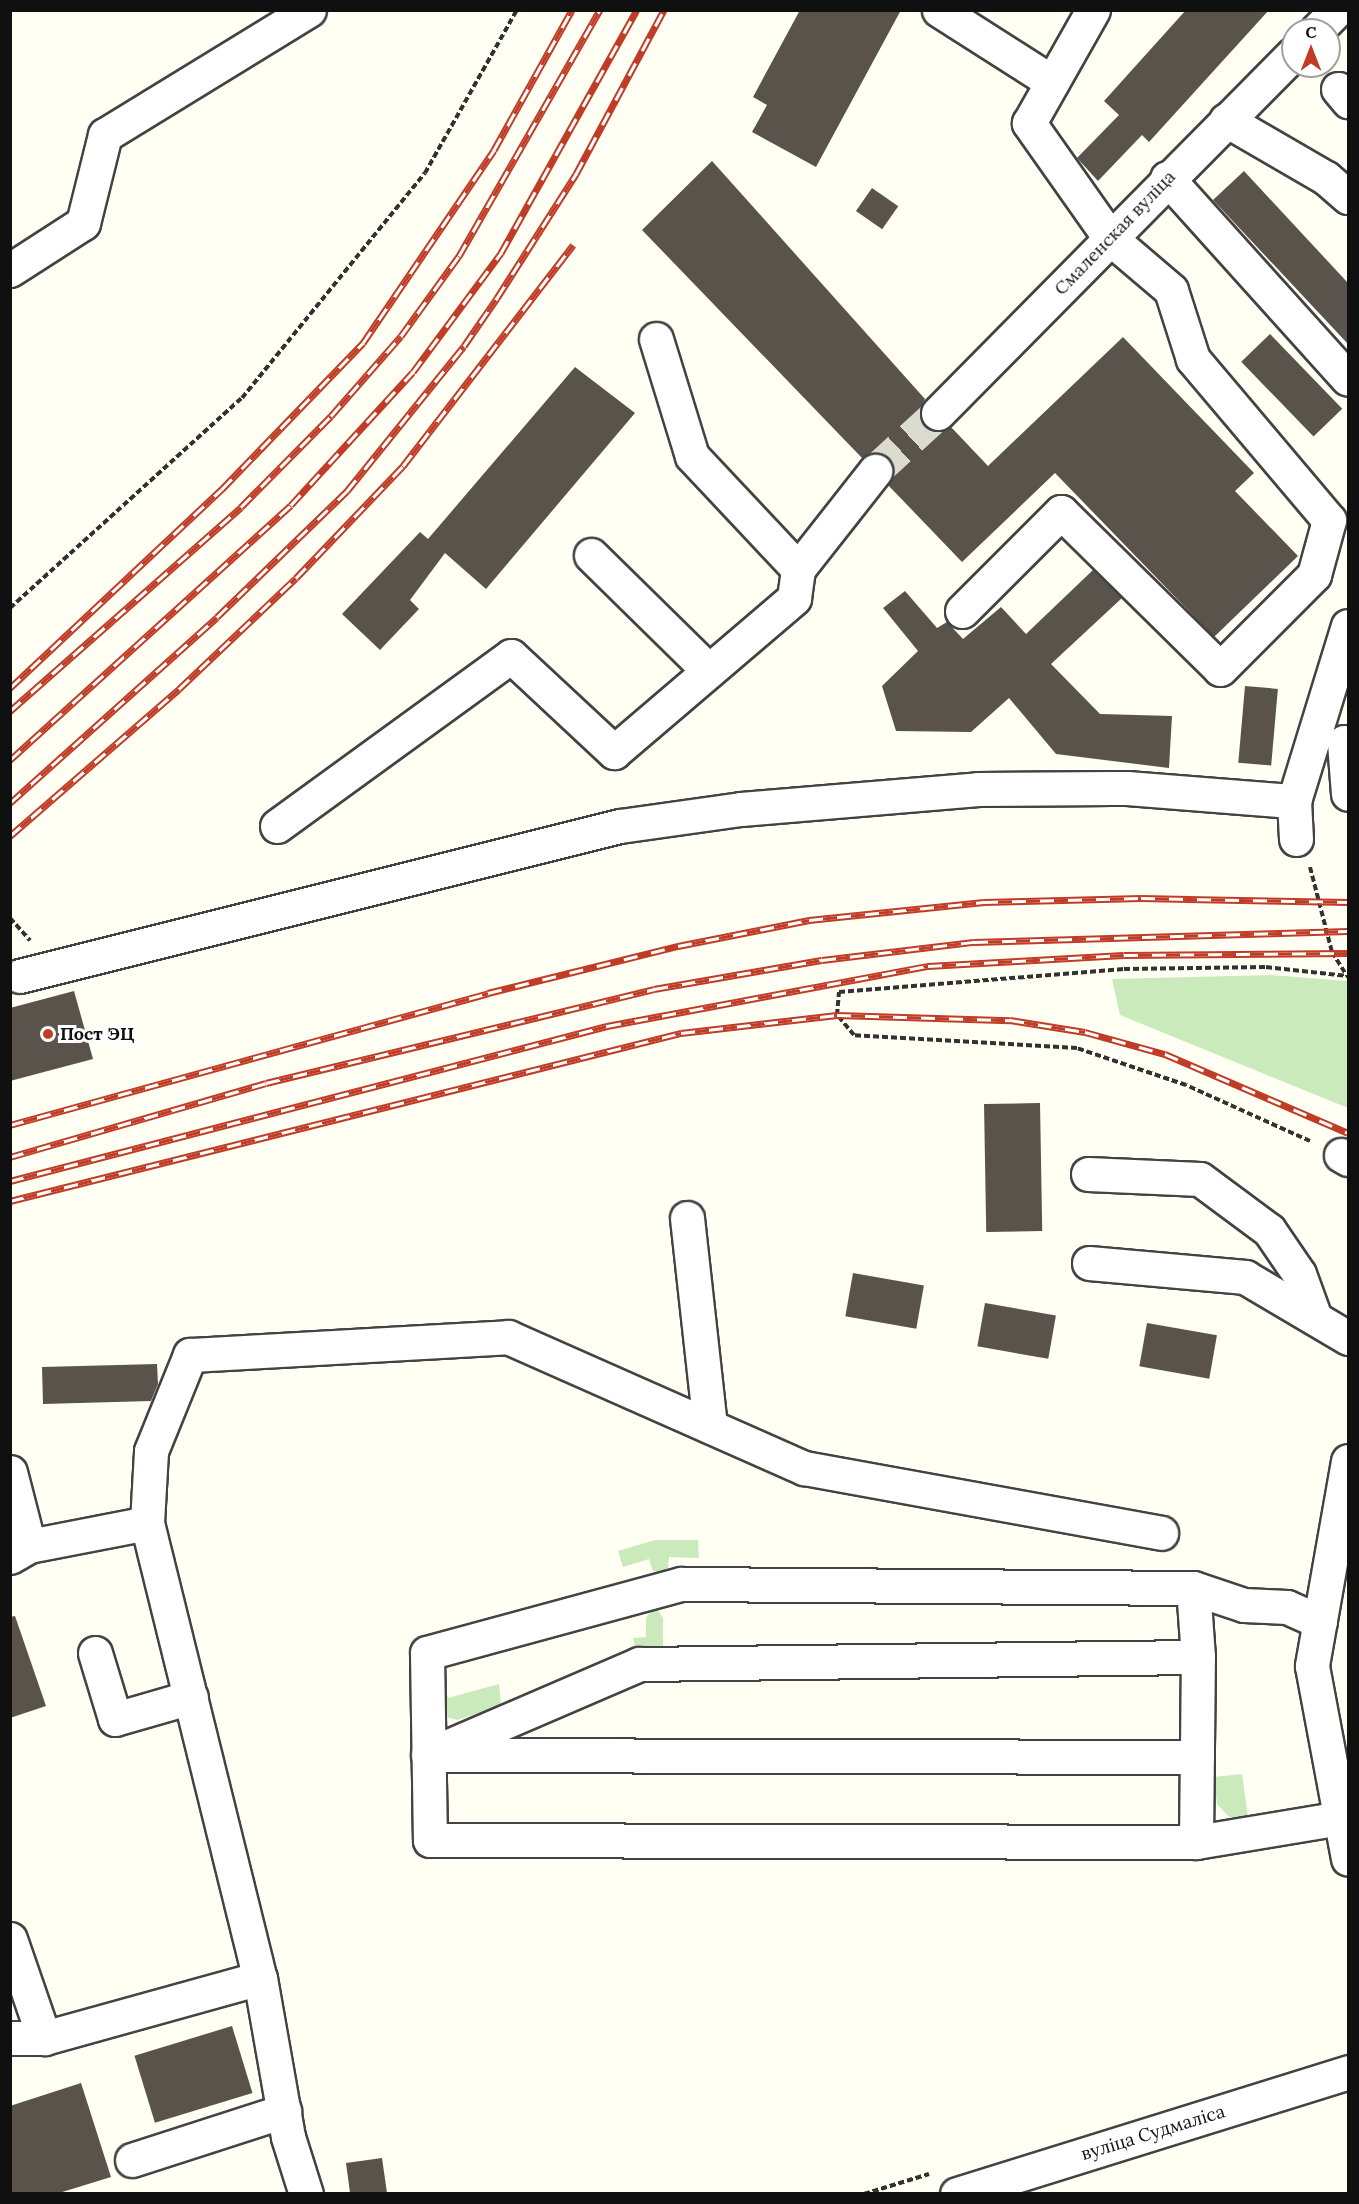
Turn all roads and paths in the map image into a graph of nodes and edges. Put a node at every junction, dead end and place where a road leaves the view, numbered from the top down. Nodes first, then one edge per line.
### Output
1 (309, 10) edge
2 (517, 10) edge
3 (939, 10) edge
4 (1093, 10) edge
5 (1281, 66) edge
6 (1052, 82) junction
7 (1226, 120) junction
8 (1167, 178) junction
9 (1348, 197) edge
10 (1110, 238) junction
11 (10, 270) edge
12 (656, 339) dead end
13 (1348, 379) edge
14 (938, 413) tunnel mouth
15 (875, 471) tunnel mouth
16 (591, 555) dead end
17 (798, 569) junction
18 (10, 608) edge
19 (962, 611) dead end
20 (1348, 626) edge
21 (709, 671) junction
22 (1344, 742) dead end
23 (1348, 794) edge
24 (1294, 801) junction
25 (276, 826) dead end
26 (1296, 839) joint
27 (20, 976) dead end
28 (1348, 976) edge
29 (1345, 1157) edge
30 (1088, 1174) dead end
31 (687, 1218) dead end
32 (1089, 1263) dead end
33 (1315, 1318) junction
34 (1348, 1338) edge
35 (710, 1426) junction
36 (1348, 1461) edge
37 (10, 1472) edge
38 (147, 1523) junction
39 (1161, 1533) dead end
40 (20, 1552) edge
41 (1193, 1588) junction
42 (1320, 1622) junction
43 (95, 1653) dead end
44 (1198, 1657) junction
45 (191, 1697) junction
46 (428, 1755) junction
47 (1197, 1757) junction
48 (1341, 1818) junction
49 (1196, 1842) junction
50 (1348, 1859) edge
51 (10, 1939) edge
52 (260, 1978) junction
53 (10, 2038) edge
54 (45, 2038) junction
55 (1348, 2073) edge
56 (284, 2111) junction
57 (132, 2160) dead end
58 (298, 2186) edge
59 (957, 2193) edge

1 - 11 street
2 - 18 path
3 - 6 street
4 - 6 street
5 - 7 street, Смаленская вуліца
6 - 10 street
7 - 8 street, Смаленская вуліца
7 - 9 street
8 - 10 street, Смаленская вуліца
8 - 13 street
10 - 14 street, Смаленская вуліца
10 - 19 street
12 - 17 street
15 - 17 street
16 - 21 street
17 - 21 street
20 - 24 street
21 - 25 street
22 - 23 street
24 - 26 street
24 - 27 street
26 - 28 path
28 - 29 path
30 - 33 street
31 - 35 street
32 - 33 street
33 - 34 street
35 - 38 street
35 - 39 street
36 - 42 street
37 - 40 street
38 - 40 street
38 - 45 street
41 - 42 street
41 - 44 street
41 - 46 street
42 - 48 street
43 - 45 street
44 - 46 street
44 - 47 street
45 - 52 street
46 - 47 street
46 - 49 street
47 - 49 street
48 - 49 street
48 - 50 street
51 - 54 street
52 - 54 street
52 - 56 street
53 - 54 street
55 - 59 street, вуліца Судмаліса
56 - 57 street
56 - 58 street

